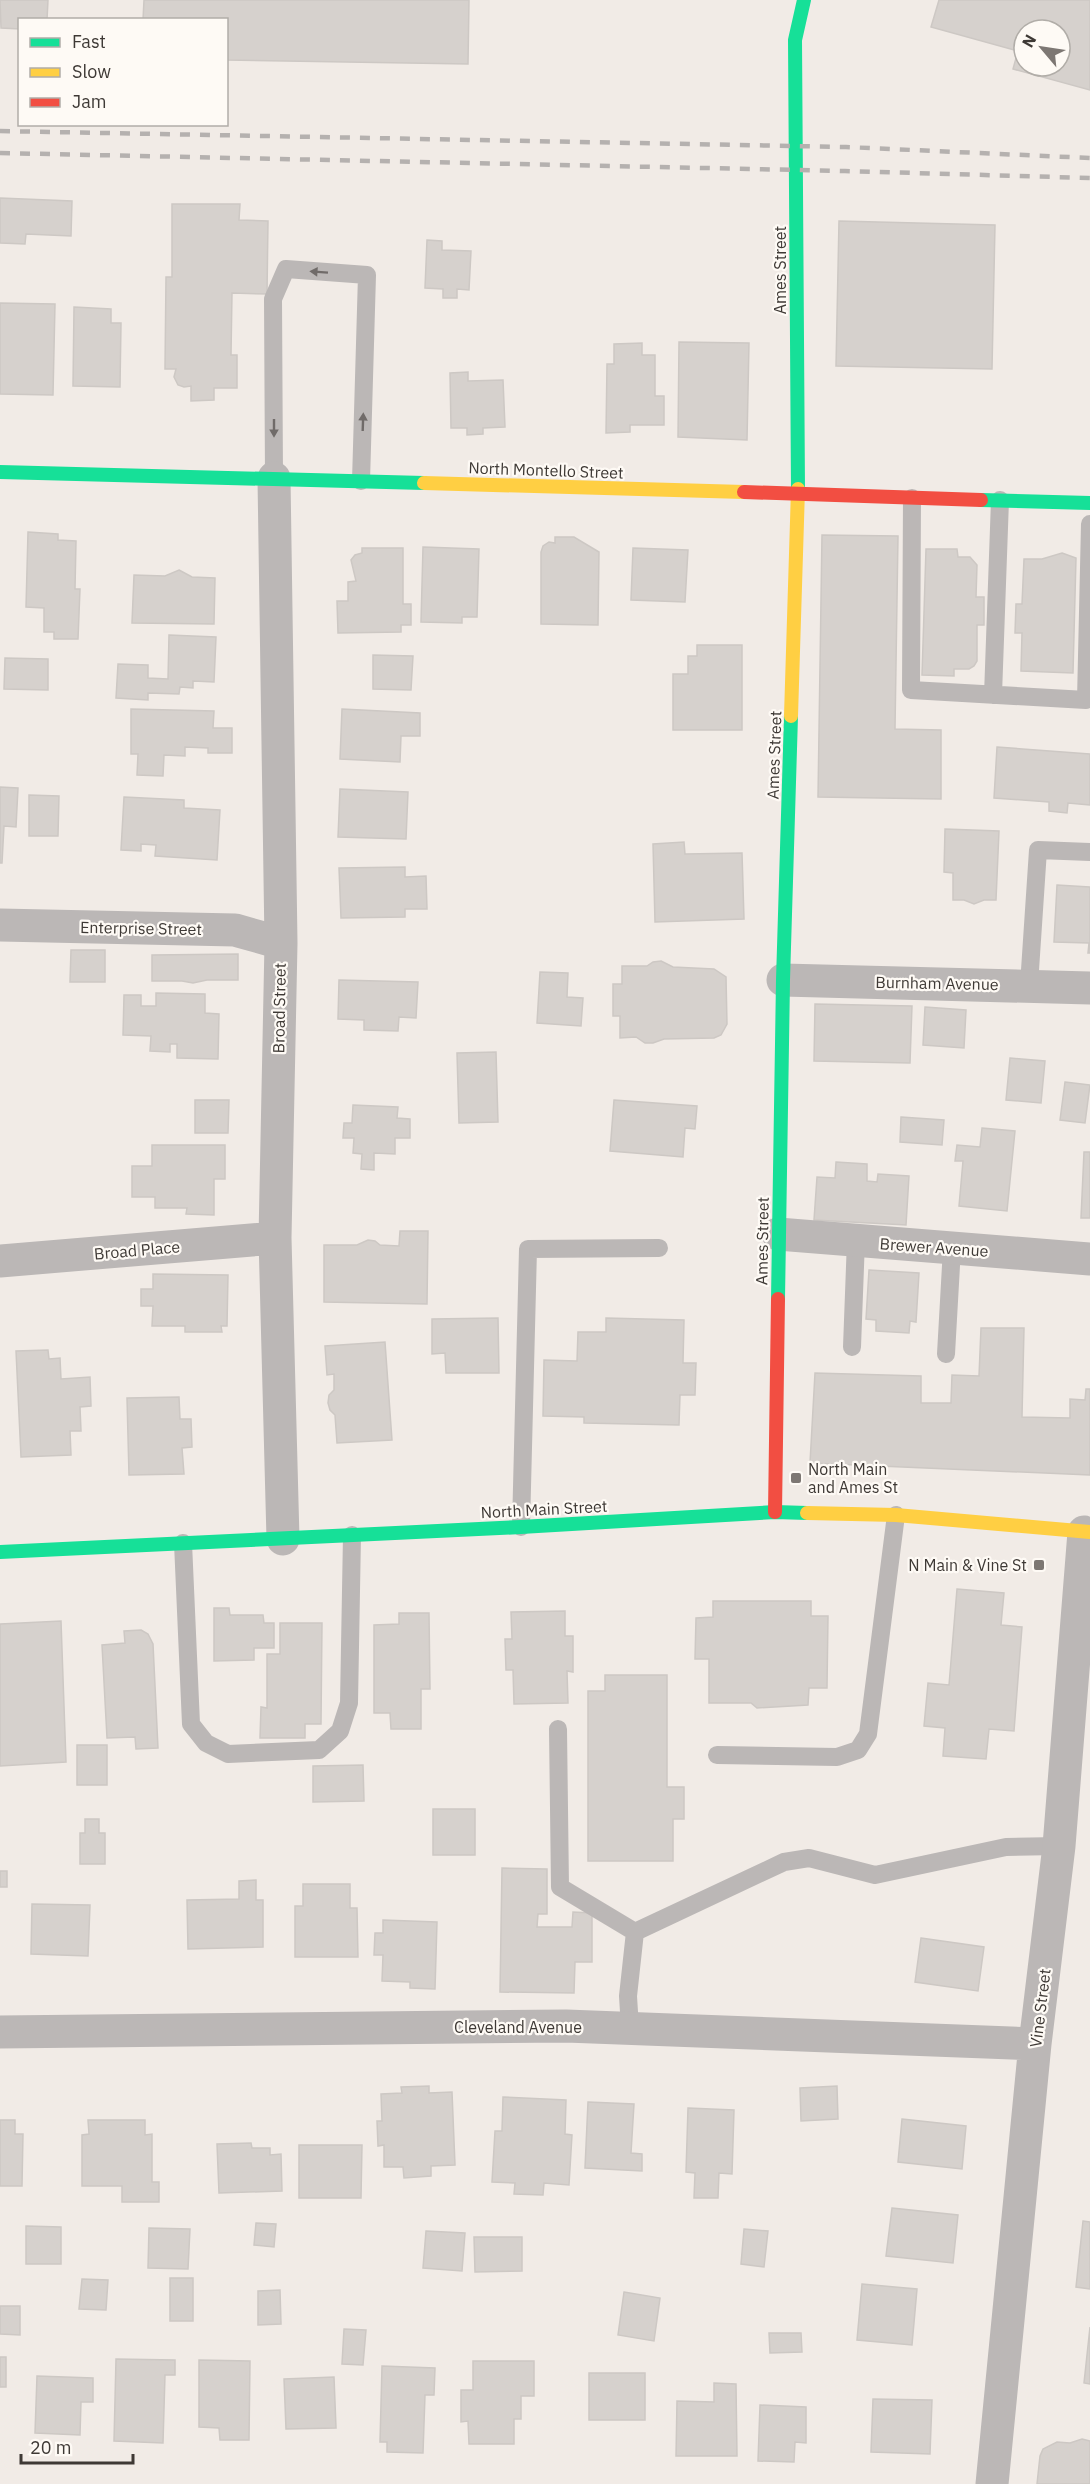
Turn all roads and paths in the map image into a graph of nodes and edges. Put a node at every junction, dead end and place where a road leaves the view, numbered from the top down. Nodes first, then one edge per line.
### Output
1 (804, 0) edge
2 (0, 472) edge
3 (274, 478) junction
4 (361, 481) junction
5 (798, 495) junction
6 (912, 498) junction
7 (1000, 500) junction
8 (1090, 502) edge
9 (1090, 524) edge
10 (993, 695) junction
11 (1090, 852) edge
12 (0, 925) edge
13 (281, 943) junction
14 (783, 980) junction
15 (1029, 985) junction
16 (1090, 988) edge
17 (778, 1234) junction
18 (275, 1238) junction
19 (856, 1240) junction
20 (659, 1248) dead end
21 (952, 1248) junction
22 (1090, 1259) edge
23 (0, 1261) edge
24 (852, 1347) dead end
25 (946, 1354) dead end
26 (775, 1512) junction
27 (896, 1515) junction
28 (520, 1527) junction
29 (1087, 1532) edge
30 (352, 1535) junction
31 (283, 1539) junction
32 (183, 1543) junction
33 (0, 1552) edge
34 (558, 1729) dead end
35 (717, 1755) dead end
36 (1059, 1846) junction
37 (635, 1932) junction
38 (630, 2028) junction
39 (0, 2032) edge
40 (1035, 2044) junction
41 (992, 2484) edge

1 - 5 main road, Ames Street
2 - 3 main road, North Montello Street
3 - 4 main road, North Montello Street
4 -> 3 lane
3 - 13 street, Broad Street
4 - 5 main road, North Montello Street
5 - 6 main road, North Montello Street
5 - 14 main road, Ames Street
6 - 7 main road, North Montello Street
6 - 10 lane
7 - 8 main road, North Montello Street
7 - 10 lane
9 - 10 lane
11 - 15 lane
12 - 13 street, Enterprise Street
13 - 18 street, Broad Street
14 - 15 street, Burnham Avenue
14 - 17 main road, Ames Street
15 - 16 street, Burnham Avenue
17 - 19 street, Brewer Avenue
17 - 26 main road, Ames Street
18 - 23 street, Broad Place
18 - 31 street, Broad Street
19 - 21 street, Brewer Avenue
19 - 24 lane
20 - 28 lane
21 - 22 street, Brewer Avenue
21 - 25 lane
26 - 27 main road, North Main Street
26 - 28 main road, North Main Street
27 - 29 main road, North Main Street
27 - 35 lane
28 - 30 main road, North Main Street
29 - 36 street, Vine Street
30 - 31 main road, North Main Street
30 - 32 lane
31 - 32 main road, North Main Street
32 - 33 main road, North Main Street
34 - 37 lane
36 - 37 lane
36 - 40 street, Vine Street
37 - 38 lane
38 - 39 street, Cleveland Avenue
38 - 40 street, Cleveland Avenue
40 - 41 street, Vine Street

